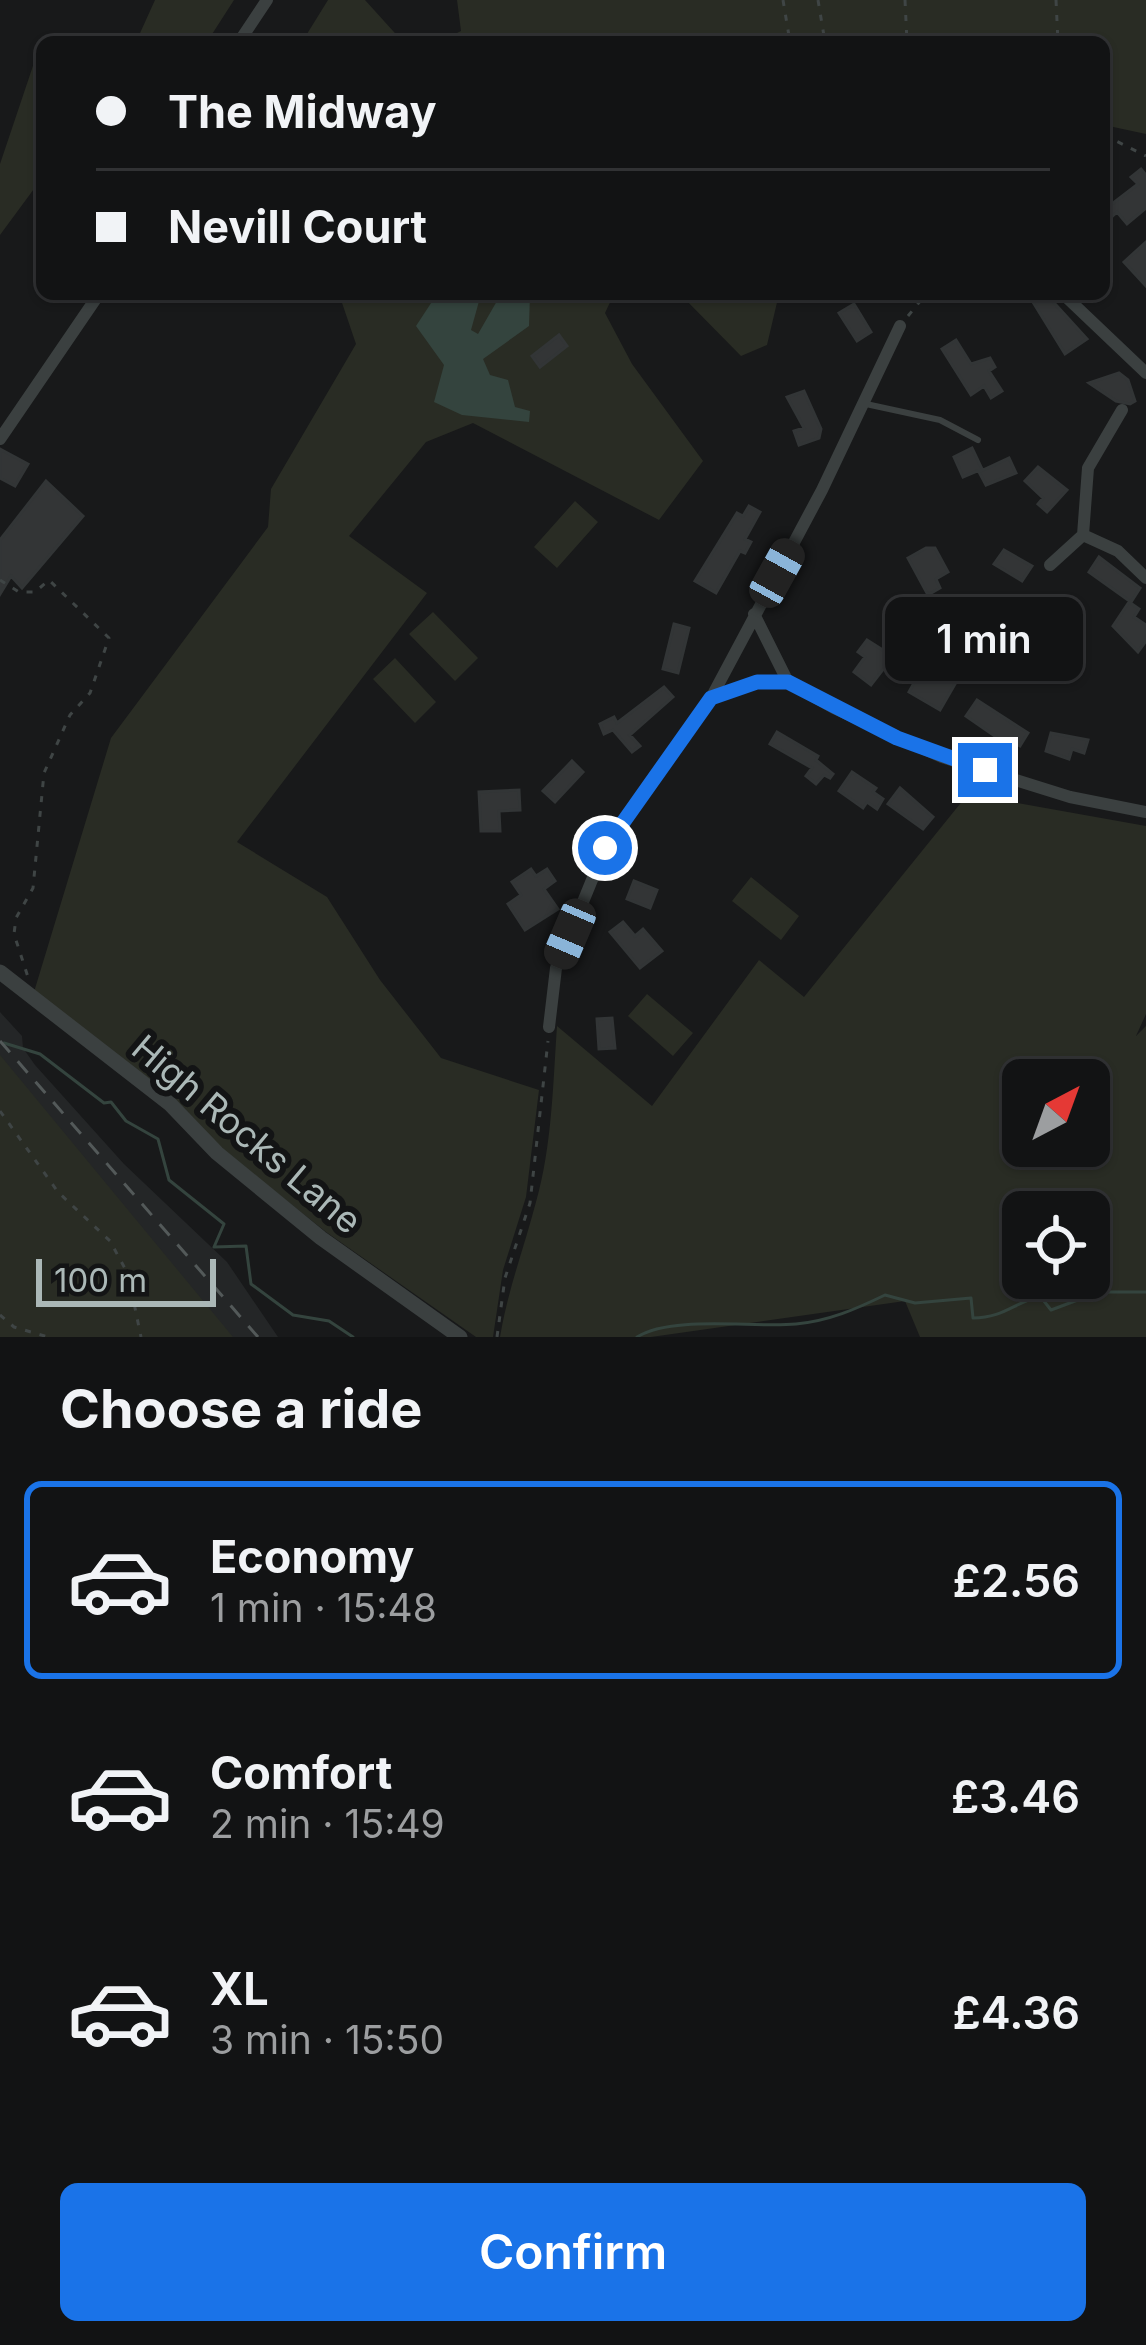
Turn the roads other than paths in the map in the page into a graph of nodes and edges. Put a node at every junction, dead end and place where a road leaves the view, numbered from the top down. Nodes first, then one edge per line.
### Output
1 (267, 0) edge
2 (242, 36) edge
3 (95, 300) edge
4 (1069, 300) edge
5 (900, 326) road end
6 (1146, 374) edge
7 (863, 403) junction
8 (1122, 410) dead end
9 (0, 439) edge
10 (978, 440) dead end
11 (1083, 535) junction
12 (1050, 565) dead end
13 (1146, 578) edge
14 (754, 614) junction
15 (788, 682) junction
16 (711, 698) junction
17 (1146, 812) edge
18 (0, 972) edge
19 (550, 1028) road end
20 (460, 1337) edge

1 - 2 street
3 - 9 street
4 - 6 street
5 - 7 street
7 - 10 lane
7 - 14 street
8 - 11 street
11 - 12 street
11 - 13 street
14 - 15 street
14 - 16 street
15 - 16 street
15 - 17 street
16 - 19 street
18 - 20 street, High Rocks Lane

